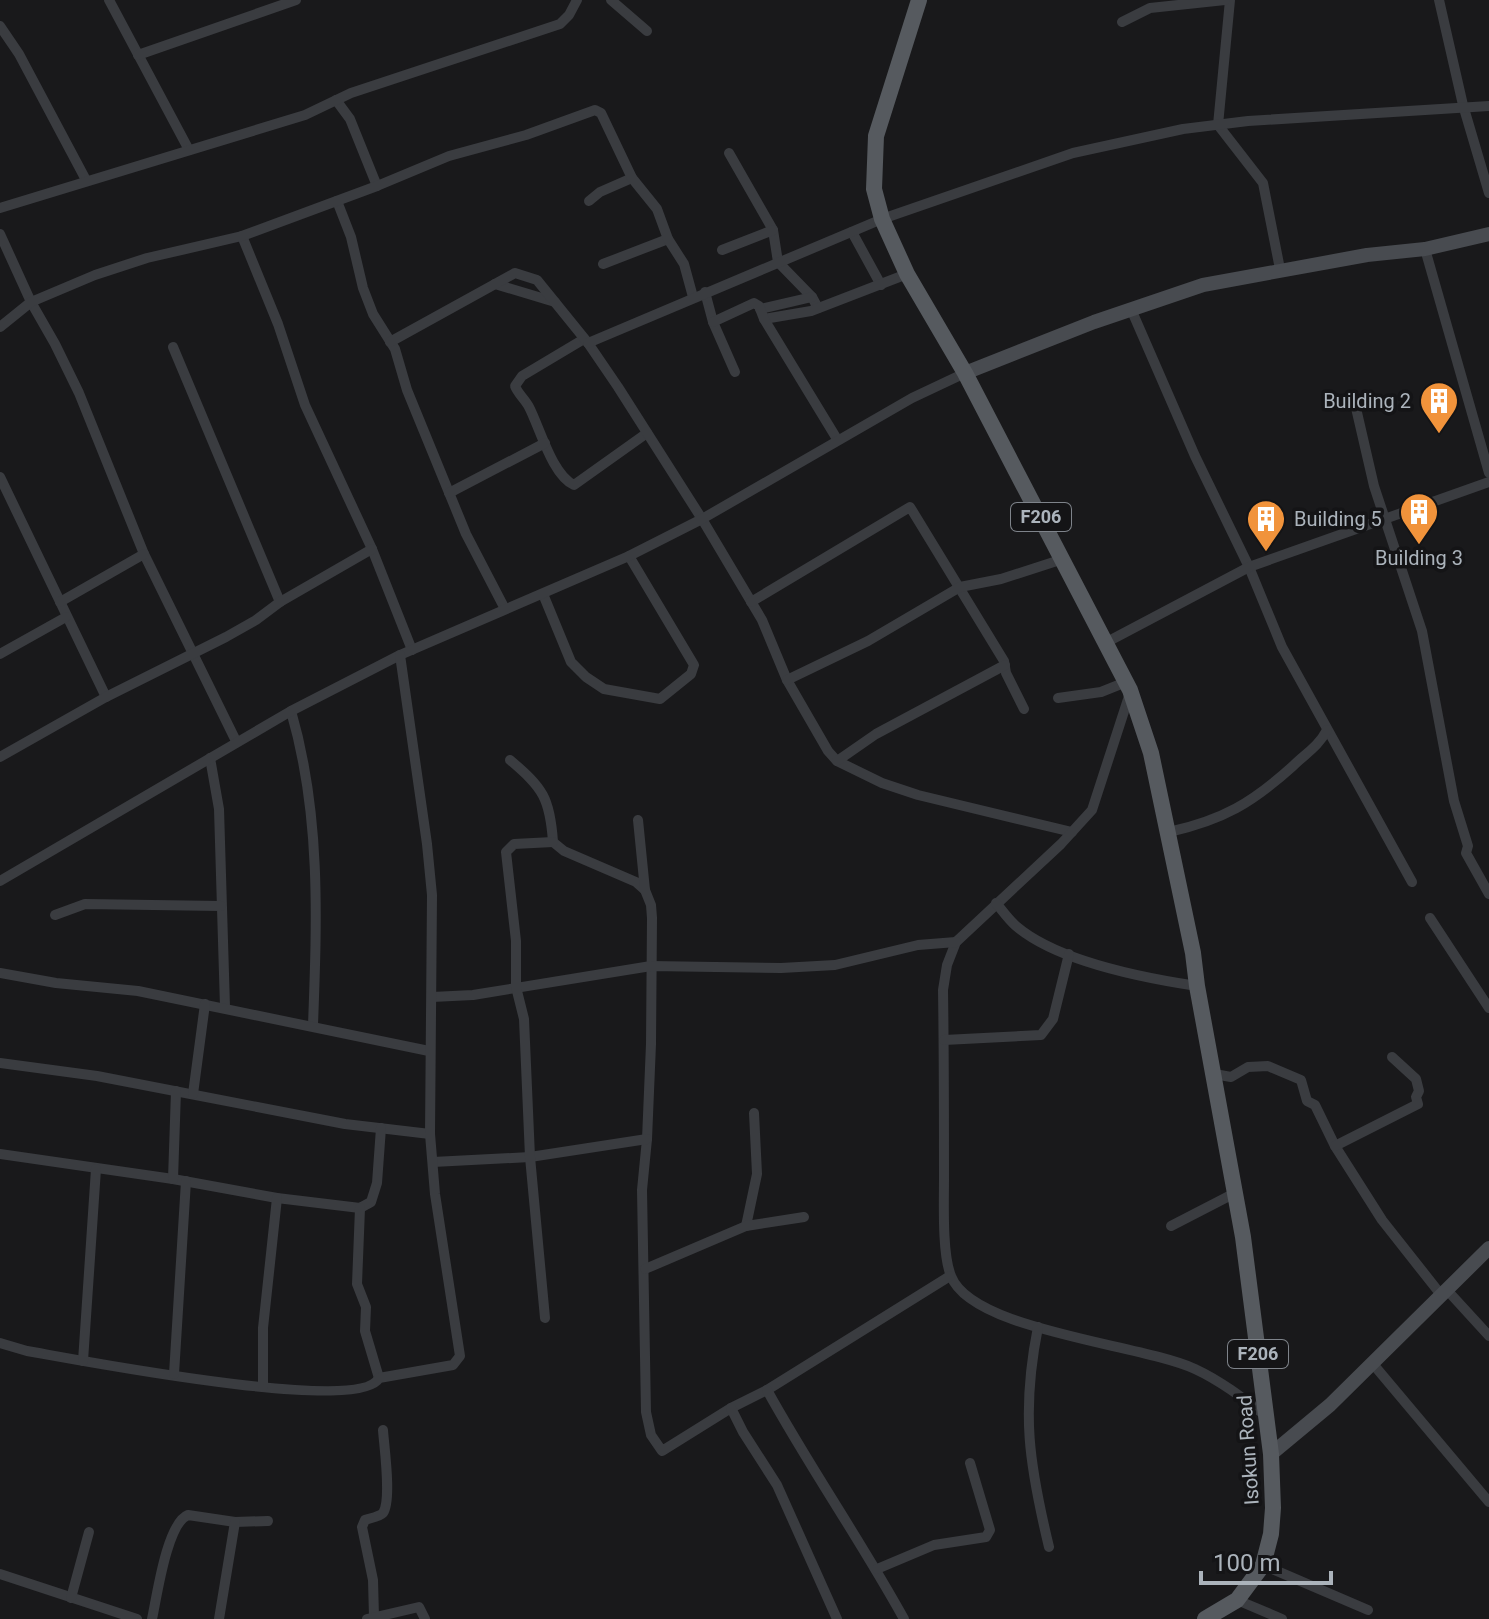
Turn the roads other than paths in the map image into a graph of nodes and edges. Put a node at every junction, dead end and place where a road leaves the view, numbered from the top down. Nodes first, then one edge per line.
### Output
1 (109, 0) edge
2 (296, 0) edge
3 (577, 0) edge
4 (611, 0) edge
5 (919, 0) edge
6 (1228, 0) edge
7 (1439, 0) edge
8 (1122, 22) dead end
9 (0, 26) edge
10 (647, 31) dead end
11 (138, 55) junction
12 (351, 93) junction
13 (336, 100) junction
14 (1463, 105) junction
15 (1489, 106) edge
16 (350, 119) junction
17 (1218, 125) junction
18 (189, 150) junction
19 (729, 153) dead end
20 (632, 178) junction
21 (86, 180) junction
22 (377, 186) junction
23 (1489, 193) edge
24 (337, 201) junction
25 (589, 201) dead end
26 (0, 208) edge
27 (882, 219) junction
28 (773, 230) junction
29 (852, 232) junction
30 (0, 234) edge
31 (1489, 234) edge
32 (242, 236) junction
33 (668, 239) junction
34 (1425, 249) junction
35 (722, 250) dead end
36 (778, 262) junction
37 (603, 264) dead end
38 (1280, 269) junction
39 (907, 274) junction
40 (495, 284) junction
41 (881, 285) junction
42 (546, 290) junction
43 (705, 292) junction
44 (531, 293) junction
45 (693, 297) junction
46 (812, 297) junction
47 (31, 302) junction
48 (555, 302) junction
49 (818, 308) junction
50 (1131, 309) junction
51 (762, 314) junction
52 (713, 322) junction
53 (0, 327) edge
54 (586, 341) junction
55 (390, 342) junction
56 (173, 347) dead end
57 (735, 372) dead end
58 (965, 373) junction
59 (1356, 408) dead end
60 (633, 410) junction
61 (647, 433) junction
62 (837, 439) junction
63 (635, 441) junction
64 (545, 443) junction
65 (1489, 473) edge
66 (0, 477) edge
67 (1489, 482) edge
68 (449, 493) junction
69 (702, 519) junction
70 (1385, 521) junction
71 (372, 549) junction
72 (144, 554) junction
73 (629, 556) junction
74 (1063, 559) junction
75 (1249, 567) junction
76 (960, 587) junction
77 (543, 594) junction
78 (60, 602) junction
79 (280, 602) junction
80 (751, 602) junction
81 (505, 609) junction
82 (66, 617) junction
83 (1107, 642) junction
84 (412, 650) junction
85 (194, 653) junction
86 (0, 654) edge
87 (400, 655) junction
88 (1005, 665) junction
89 (787, 680) junction
90 (1128, 686) junction
91 (106, 697) junction
92 (1058, 698) dead end
93 (1024, 709) dead end
94 (291, 711) junction
95 (1327, 730) junction
96 (236, 741) junction
97 (1334, 744) junction
98 (1319, 745) junction
99 (0, 757) edge
100 (210, 758) junction
101 (510, 760) dead end
102 (837, 761) junction
103 (638, 820) dead end
104 (1072, 832) junction
105 (1169, 832) junction
106 (553, 842) junction
107 (0, 881) edge
108 (1412, 882) dead end
109 (645, 890) junction
110 (1489, 894) edge
111 (996, 903) junction
112 (221, 906) junction
113 (55, 915) dead end
114 (1430, 918) dead end
115 (956, 942) junction
116 (1069, 954) junction
117 (651, 966) junction
118 (0, 973) edge
119 (1197, 986) junction
120 (516, 987) junction
121 (432, 997) junction
122 (205, 1004) junction
123 (225, 1007) junction
124 (1489, 1008) edge
125 (313, 1025) junction
126 (944, 1040) junction
127 (429, 1051) junction
128 (1392, 1057) dead end
129 (0, 1063) edge
130 (1212, 1063) junction
131 (176, 1091) junction
132 (193, 1094) junction
133 (754, 1113) dead end
134 (381, 1128) junction
135 (430, 1134) junction
136 (647, 1139) junction
137 (1335, 1146) junction
138 (0, 1154) edge
139 (530, 1157) junction
140 (433, 1162) junction
141 (96, 1169) junction
142 (173, 1179) junction
143 (186, 1181) junction
144 (1235, 1193) junction
145 (277, 1198) junction
146 (360, 1208) junction
147 (804, 1217) dead end
148 (746, 1226) junction
149 (1171, 1226) dead end
150 (1489, 1248) edge
151 (645, 1269) junction
152 (950, 1276) junction
153 (1444, 1293) junction
154 (545, 1318) dead end
155 (1038, 1327) junction
156 (1489, 1336) edge
157 (0, 1343) edge
158 (83, 1361) junction
159 (1373, 1364) junction
160 (174, 1374) junction
161 (379, 1378) junction
162 (263, 1387) junction
163 (767, 1390) junction
164 (731, 1408) junction
165 (1266, 1416) junction
166 (383, 1430) dead end
167 (1271, 1454) junction
168 (970, 1463) dead end
169 (1486, 1493) edge
170 (268, 1521) dead end
171 (235, 1522) junction
172 (89, 1532) dead end
173 (1049, 1547) dead end
174 (1263, 1565) junction
175 (877, 1569) junction
176 (0, 1574) edge
177 (71, 1598) junction
178 (1237, 1600) junction
179 (1368, 1610) dead end
180 (371, 1618) edge
181 (137, 1619) edge
182 (152, 1619) edge
183 (219, 1619) edge
184 (425, 1619) edge
185 (837, 1619) edge
186 (904, 1619) edge
187 (1205, 1619) edge
188 (1282, 1619) edge

1 - 11 street
2 - 11 street
3 - 12 street
4 - 10 street
5 - 27 main road, F206
6 - 8 street
6 - 17 street
7 - 14 street
9 - 21 street
11 - 18 street
12 - 13 street
12 - 16 street
13 - 16 street
13 - 18 street
14 - 15 street
14 - 17 street
14 - 23 street
16 - 22 street
17 - 27 street
17 - 38 street
18 - 21 street
19 - 28 street
20 - 22 street
20 - 25 street
20 - 33 street
21 - 26 street
22 - 24 street
24 - 32 street
24 - 55 street
27 - 29 street
27 - 39 main road, F206
28 - 35 street
28 - 36 street
29 - 36 street
29 - 41 street
30 - 47 street
31 - 34 street
32 - 47 street
32 - 71 street
33 - 37 street
33 - 45 street
34 - 38 street
34 - 65 street
36 - 43 street
36 - 46 street
38 - 50 street
39 - 41 street
39 - 58 main road, F206
40 - 42 street
40 - 44 street
40 - 55 street
41 - 49 street
42 - 44 street
42 - 48 street
43 - 45 street
43 - 52 street
44 - 48 street
45 - 54 street
46 - 49 street
46 - 51 street
47 - 53 street
47 - 72 street
48 - 54 street
49 - 51 street
50 - 58 street
50 - 75 street
51 - 52 street
51 - 62 street
52 - 57 street
54 - 60 street
54 - 64 street
55 - 68 street
56 - 79 street
58 - 62 street
58 - 74 main road, F206
59 - 70 street
60 - 61 street
60 - 63 street
61 - 63 street
61 - 69 street
62 - 69 street
63 - 64 street
64 - 68 street
66 - 78 street
67 - 70 street
68 - 81 street
69 - 73 street
69 - 80 street
70 - 75 street
70 - 110 street
71 - 79 street
71 - 84 street
72 - 78 street
72 - 85 street
73 - 77 street
73 - 77 street
74 - 76 street
74 - 83 main road, F206
75 - 83 street
75 - 95 street
76 - 80 street
76 - 88 street
76 - 89 street
77 - 81 street
78 - 82 street
79 - 85 street
80 - 89 street
81 - 84 street
82 - 86 street
82 - 91 street
83 - 90 main road, F206
84 - 87 street
85 - 91 street
85 - 96 street
87 - 94 street
87 - 121 street
88 - 93 street
88 - 102 street
89 - 102 street
90 - 92 street
90 - 104 street
90 - 105 main road, F206
91 - 99 street
94 - 96 street
94 - 125 street
95 - 97 street
95 - 98 street
96 - 100 street
97 - 98 street
97 - 108 street
98 - 105 street
100 - 107 street
100 - 112 street
101 - 106 street
102 - 104 street
103 - 109 street
104 - 111 street
105 - 119 main road, F206
106 - 109 street
106 - 120 street
109 - 117 street
111 - 115 street
111 - 116 street
112 - 113 street
112 - 123 street
114 - 124 street
115 - 117 street
115 - 126 street
116 - 119 street
116 - 126 street
117 - 120 street
117 - 136 street
118 - 122 street
119 - 130 main road, F206
120 - 121 street
120 - 139 street
121 - 127 street
122 - 123 street
122 - 132 street
123 - 125 street
125 - 127 street
126 - 152 street
127 - 135 street
128 - 137 street
129 - 131 street
130 - 137 street
130 - 144 main road, Isokun Road / F206
131 - 132 street
131 - 142 street
132 - 134 street
133 - 148 street
134 - 135 street
134 - 146 street
135 - 140 street
136 - 139 street
136 - 151 street
137 - 153 street
138 - 141 street
139 - 140 street
139 - 154 street
140 - 161 street
141 - 142 street
141 - 158 street
142 - 143 street
143 - 145 street
143 - 160 street
144 - 149 street
144 - 165 main road, Isokun Road / F206
145 - 146 street
145 - 162 street
146 - 161 street
147 - 148 street
148 - 151 street
150 - 153 street
151 - 164 street
152 - 155 street
152 - 163 street
153 - 156 street
153 - 159 street
155 - 165 street
155 - 173 street
157 - 158 street
158 - 160 street
159 - 167 street
159 - 169 street
160 - 162 street
161 - 162 street
163 - 164 street
163 - 175 street
164 - 185 street
165 - 167 main road, Isokun Road / F206
166 - 180 street
167 - 174 main road, Isokun Road / F206
168 - 175 street
170 - 171 street
171 - 182 street
171 - 183 street
172 - 177 street
174 - 178 main road, Isokun Road / F206
174 - 179 street
175 - 186 street
176 - 177 street
177 - 181 street
178 - 187 main road, Isokun Road / F206
178 - 188 street
180 - 184 street

